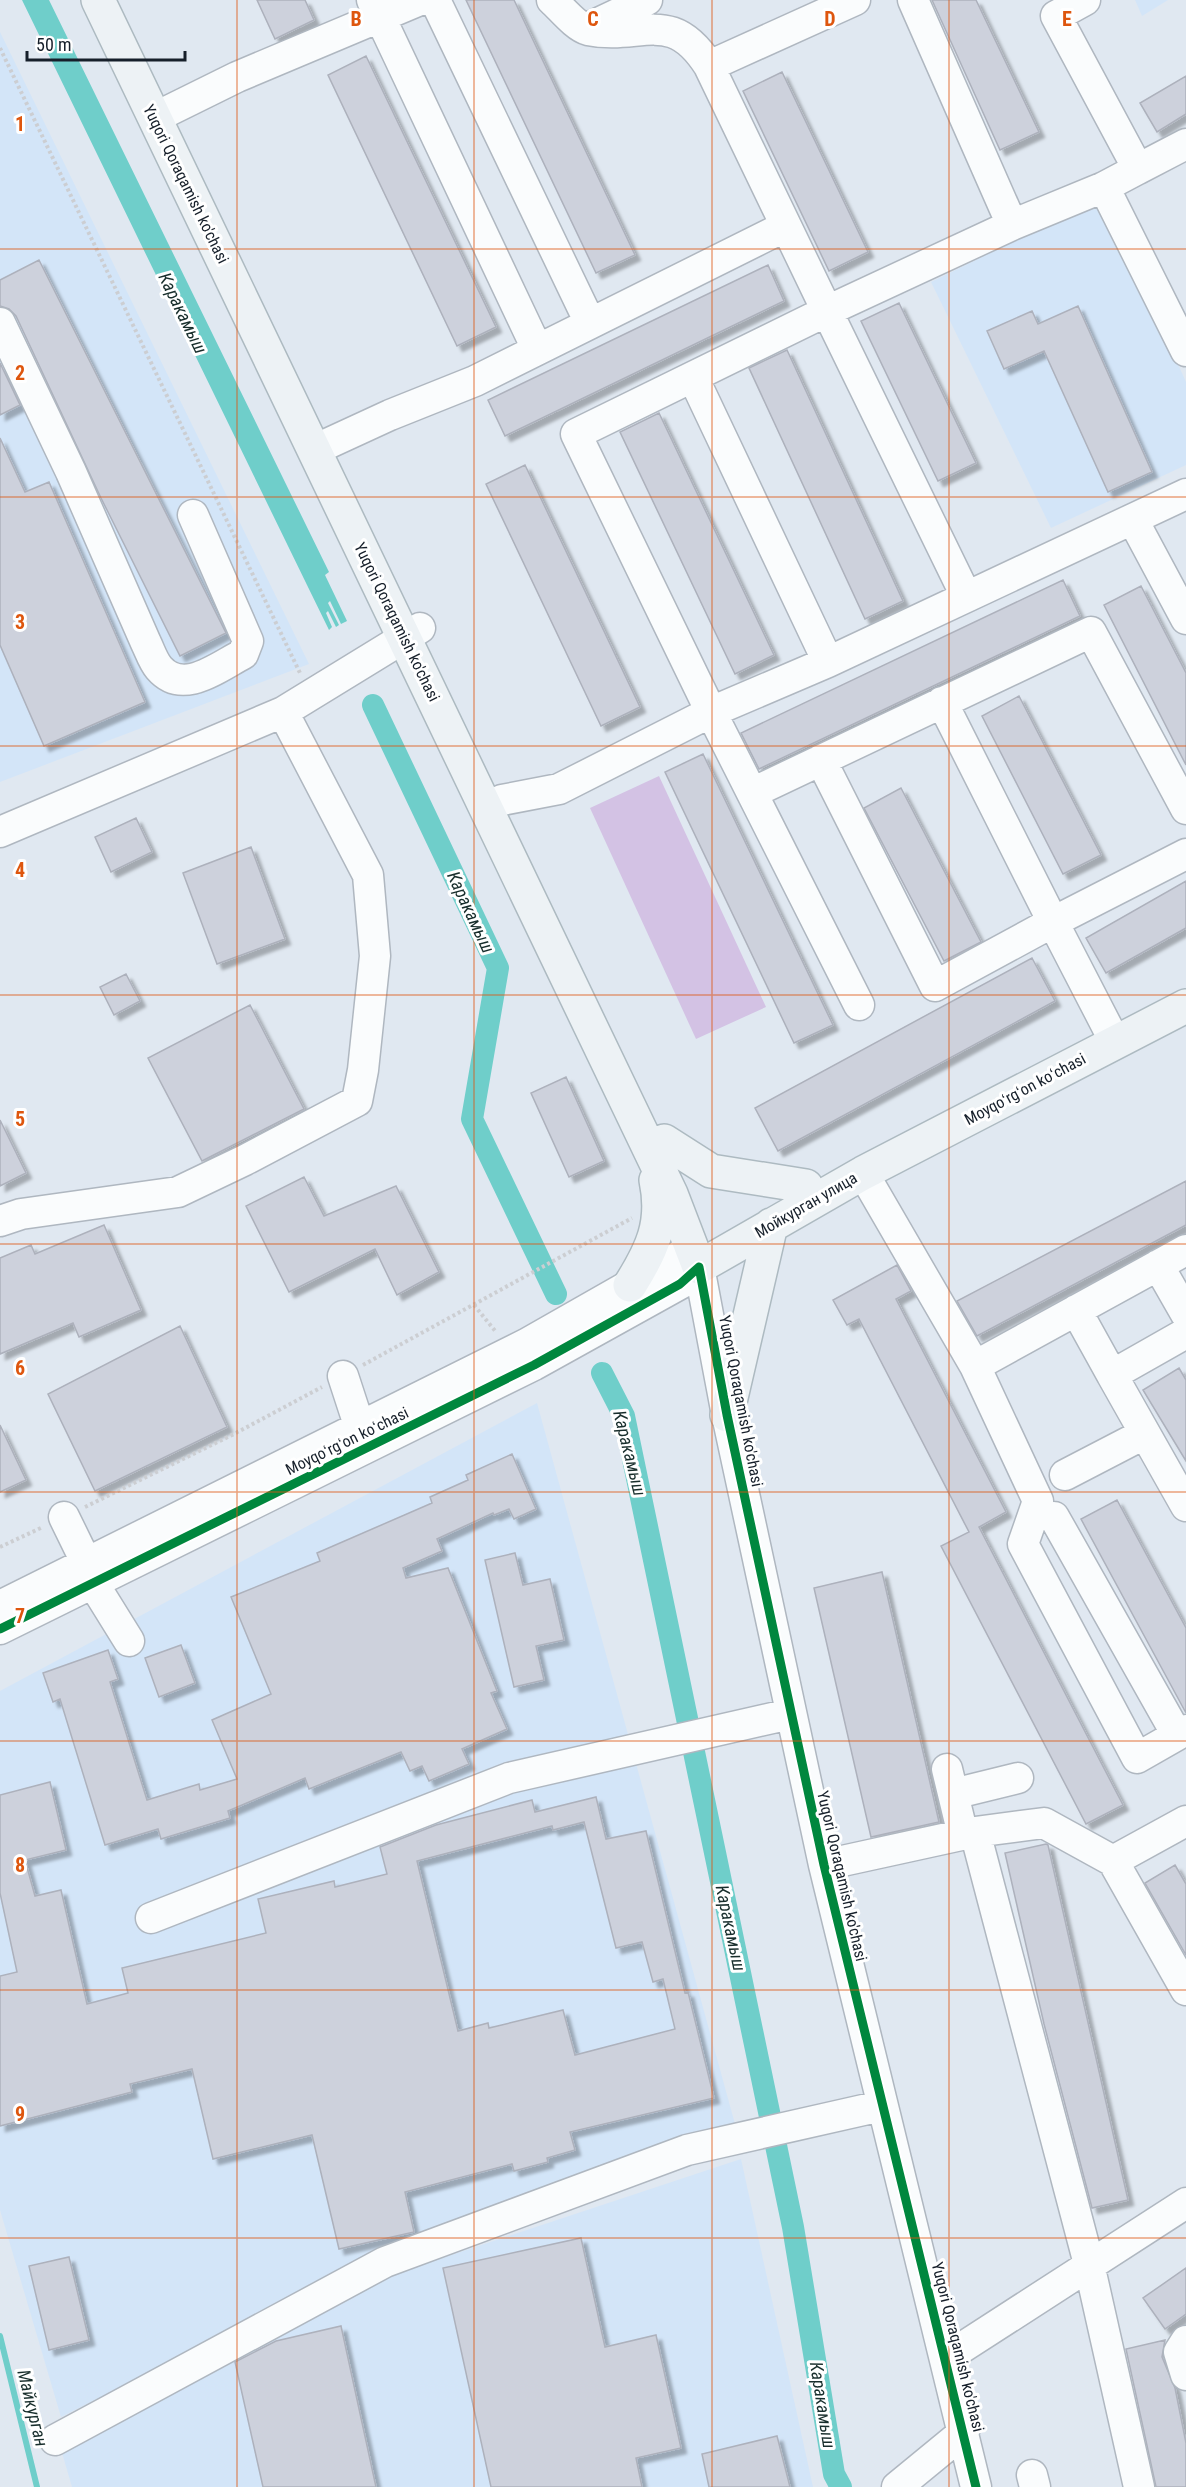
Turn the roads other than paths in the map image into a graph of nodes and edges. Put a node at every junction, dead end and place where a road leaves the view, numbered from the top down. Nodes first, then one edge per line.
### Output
1 (98, 0) edge
2 (122, 0) edge
3 (420, 0) edge
4 (435, 0) edge
5 (552, 0) edge
6 (647, 0) edge
7 (855, 0) edge
8 (913, 0) edge
9 (1085, 0) edge
10 (1051, 8) edge
11 (377, 9) edge
12 (585, 30) junction
13 (708, 66) junction
14 (164, 113) junction
15 (1186, 144) edge
16 (1138, 169) junction
17 (1104, 187) junction
18 (1012, 225) junction
19 (786, 226) junction
20 (827, 311) junction
21 (0, 323) edge
22 (590, 323) junction
23 (537, 349) junction
24 (1186, 351) edge
25 (693, 377) junction
26 (323, 446) junction
27 (1186, 494) edge
28 (193, 516) dead end
29 (1133, 520) junction
30 (966, 596) junction
31 (1186, 619) edge
32 (412, 633) junction
33 (828, 662) junction
34 (942, 702) junction
35 (283, 712) junction
36 (711, 712) junction
37 (821, 760) junction
38 (752, 793) junction
39 (494, 804) junction
40 (1186, 808) edge
41 (0, 832) edge
42 (1186, 854) edge
43 (1053, 922) junction
44 (859, 1005) dead end
45 (1186, 1006) edge
46 (1115, 1042) junction
47 (656, 1144) junction
48 (863, 1173) junction
49 (806, 1186) junction
50 (0, 1221) edge
51 (771, 1225) junction
52 (700, 1250) junction
53 (1186, 1250) edge
54 (1158, 1265) junction
55 (624, 1297) junction
56 (1076, 1310) junction
57 (1186, 1314) edge
58 (1186, 1333) edge
59 (520, 1348) junction
60 (975, 1366) junction
61 (1112, 1375) junction
62 (343, 1376) road end
63 (727, 1415) junction
64 (359, 1425) junction
65 (1144, 1434) junction
66 (1065, 1475) dead end
67 (1186, 1506) edge
68 (64, 1517) road end
69 (1054, 1517) dead end
70 (89, 1573) junction
71 (0, 1606) edge
72 (0, 1629) edge
73 (129, 1641) dead end
74 (790, 1714) junction
75 (1181, 1733) edge
76 (1018, 1778) dead end
77 (1186, 1821) edge
78 (969, 1833) junction
79 (1113, 1861) junction
80 (824, 1865) junction
81 (152, 1918) dead end
82 (1186, 1990) edge
83 (881, 2106) junction
84 (1186, 2203) edge
85 (1089, 2264) junction
86 (1186, 2341) edge
87 (946, 2358) junction
88 (1186, 2375) edge
89 (964, 2432) junction
90 (54, 2440) dead end
91 (897, 2487) edge
92 (976, 2487) edge
93 (1140, 2487) edge

1 - 14 main road, Yuqori Qoraqamish ko'chasi
2 - 14 main road, Yuqori Qoraqamish ko'chasi
3 - 11 street
4 - 22 street
5 - 12 street
6 - 12 street
7 - 13 street
8 - 18 street
9 - 10 street
10 - 16 street
11 - 14 street
11 - 23 street
12 - 13 street
13 - 19 street
14 - 26 main road, Yuqori Qoraqamish ko'chasi
15 - 16 street
16 - 17 street
17 - 18 street
17 - 24 street
18 - 20 street
19 - 20 street
19 - 22 street
20 - 25 street
20 - 30 street
21 - 28 street
22 - 23 street
23 - 26 street
25 - 33 street
25 - 36 street
26 - 32 main road, Yuqori Qoraqamish ko'chasi
27 - 29 street
29 - 30 street
29 - 31 street
30 - 33 street
32 - 35 street
32 - 39 main road, Yuqori Qoraqamish ko'chasi
33 - 36 street
34 - 37 street
34 - 40 street
34 - 43 street
35 - 41 street
35 - 50 street
36 - 38 street
36 - 39 street
37 - 38 street
37 - 43 street
38 - 44 street
39 - 47 main road, Yuqori Qoraqamish ko'chasi
42 - 43 street
43 - 46 street
45 - 46 main road, Moyqoʻrgʻon koʻchasi
46 - 48 main road, Moyqoʻrgʻon koʻchasi
47 - 49 main road
47 - 52 main road, Yuqori Qoraqamish ko'chasi
47 - 55 main road
48 - 49 main road, Мойкурган улица
48 - 51 main road, Мойкурган улица
48 - 60 street
49 - 52 main road, Мойкурган улица
51 - 52 main road, Мойкурган улица
51 - 63 main road
52 - 55 street, Moyqoʻrgʻon koʻchasi
52 - 63 street, Yuqori Qoraqamish ko'chasi
53 - 54 street
54 - 56 street
54 - 57 street
55 - 59 street, Moyqoʻrgʻon koʻchasi
56 - 60 street
56 - 61 street
58 - 61 street
59 - 64 street, Moyqoʻrgʻon koʻchasi
59 - 70 street, Moyqoʻrgʻon koʻchasi
60 - 75 street
61 - 65 street
62 - 64 street
63 - 74 street, Yuqori Qoraqamish ko'chasi
64 - 70 street, Moyqoʻrgʻon koʻchasi
65 - 66 street
65 - 67 street
68 - 70 street
69 - 75 street
70 - 71 street, Moyqoʻrgʻon koʻchasi
70 - 72 street, Moyqoʻrgʻon koʻchasi
70 - 73 street
74 - 80 street, Yuqori Qoraqamish ko'chasi
74 - 81 street
76 - 78 street
77 - 79 street
78 - 79 street
78 - 80 street
78 - 85 street
79 - 82 street
80 - 83 street, Yuqori Qoraqamish ko'chasi
83 - 87 street, Yuqori Qoraqamish ko'chasi
83 - 90 street
84 - 85 street
85 - 87 street
85 - 93 street
86 - 88 street
87 - 89 street, Yuqori Qoraqamish ko'chasi
89 - 91 street
89 - 92 street, Yuqori Qoraqamish ko'chasi

